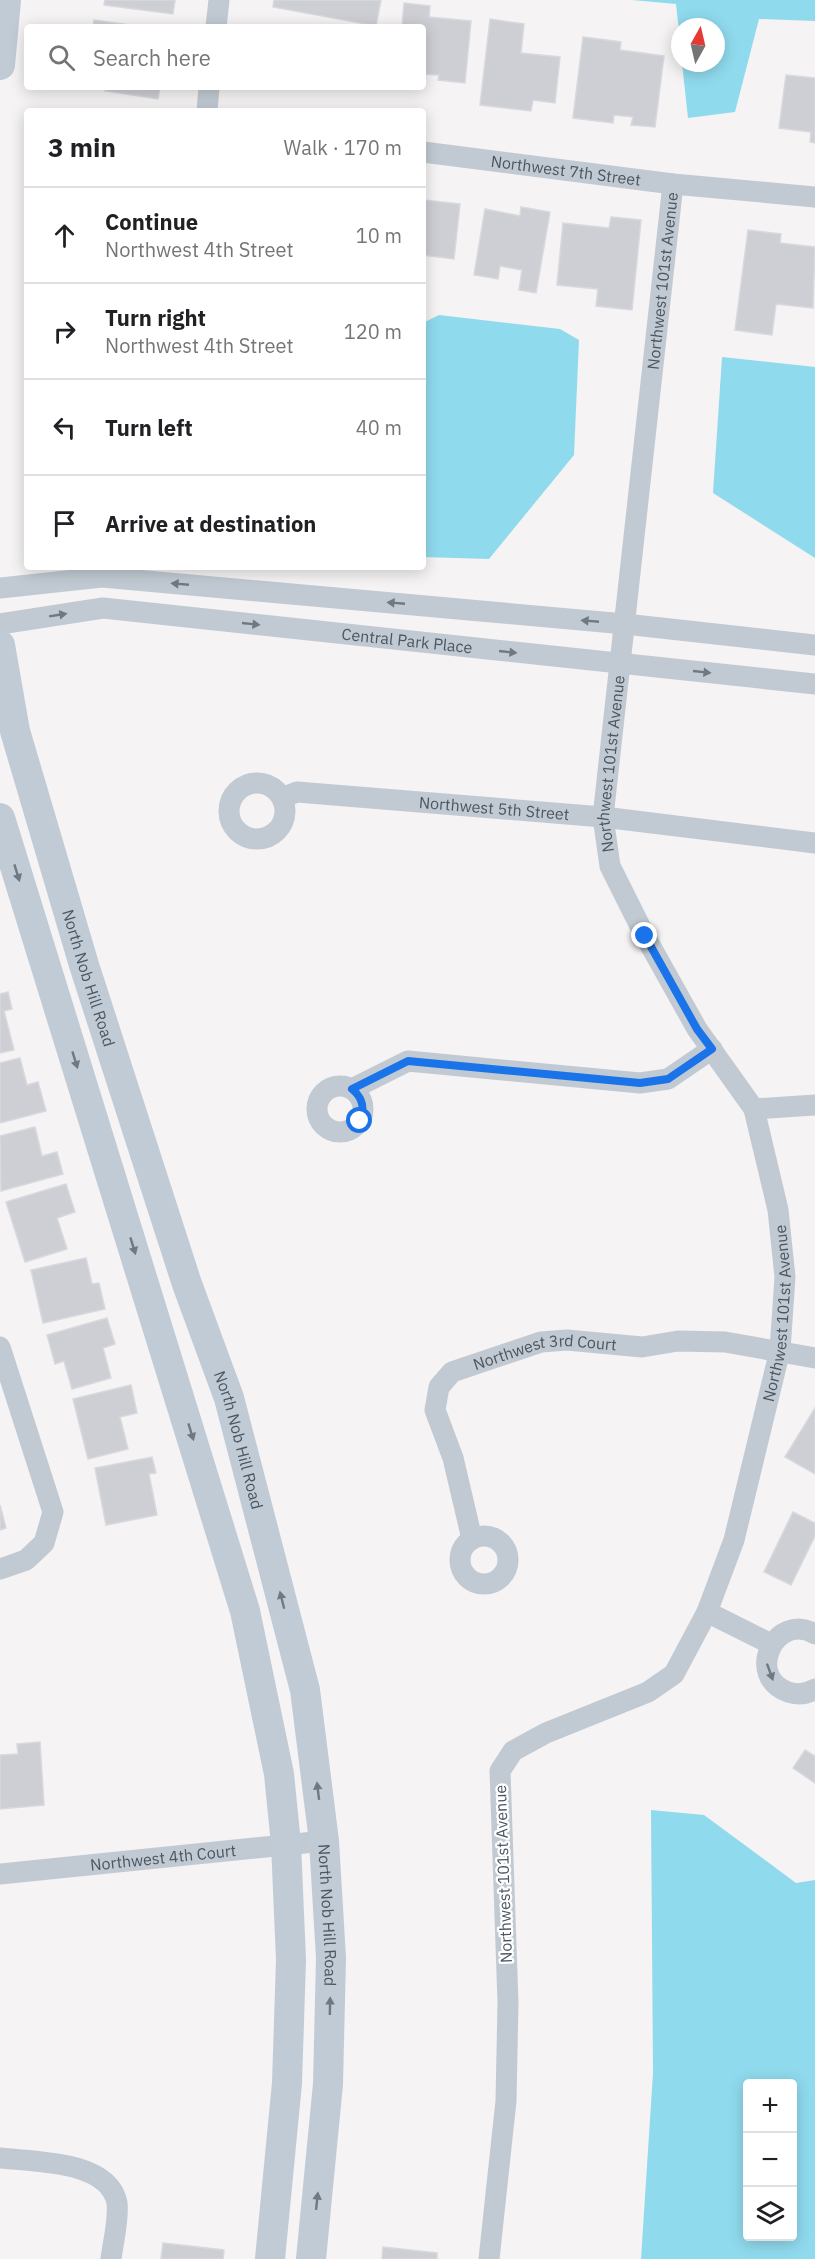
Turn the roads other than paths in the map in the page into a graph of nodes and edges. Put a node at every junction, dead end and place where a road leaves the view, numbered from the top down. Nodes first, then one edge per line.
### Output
1 (6, 0) edge
2 (219, 0) edge
3 (216, 24) edge
4 (0, 65) edge
5 (209, 90) edge
6 (207, 108) edge
7 (426, 152) edge
8 (673, 184) junction
9 (815, 197) edge
10 (0, 588) edge
11 (0, 624) edge
12 (625, 624) junction
13 (0, 645) edge
14 (815, 645) edge
15 (621, 664) junction
16 (815, 684) edge
17 (282, 798) dead end
18 (603, 817) junction
19 (0, 818) edge
20 (815, 843) edge
21 (712, 1049) junction
22 (352, 1089) dead end
23 (815, 1105) edge
24 (754, 1109) junction
25 (0, 1347) edge
26 (780, 1350) junction
27 (815, 1358) edge
28 (472, 1539) dead end
29 (0, 1569) edge
30 (707, 1612) junction
31 (815, 1634) edge
32 (771, 1644) junction
33 (815, 1689) edge
34 (324, 1841) junction
35 (286, 1844) junction
36 (0, 1874) edge
37 (0, 2158) edge
38 (111, 2259) edge
39 (270, 2259) edge
40 (311, 2259) edge
41 (489, 2259) edge

1 - 4 main road
2 - 3 street
5 - 6 street
7 - 8 street, Northwest 7th Street
8 - 9 street, Northwest 7th Street
8 - 12 street, Northwest 101st Avenue
12 -> 10 street
11 -> 15 street, Central Park Place
12 - 14 street
12 - 15 street, Northwest 101st Avenue
34 -> 13 main road, North Nob Hill Road
15 -> 16 street, Central Park Place
15 - 18 street, Northwest 101st Avenue
17 - 18 street, Northwest 5th Street
18 - 20 street, Northwest 5th Street
18 - 21 street, Northwest 101st Avenue
19 -> 35 main road
21 - 22 street
21 - 24 street, Northwest 101st Avenue
23 - 24 street
24 - 26 street, Northwest 101st Avenue
25 - 29 street
26 - 27 street, Northwest 3rd Court
26 - 28 street, Northwest 3rd Court
26 - 30 street, Northwest 101st Avenue
30 - 32 street
30 - 41 street, Northwest 101st Avenue
31 - 32 street
32 -> 33 street
34 - 35 street, Northwest 4th Court
40 -> 34 main road, North Nob Hill Road
35 - 36 street, Northwest 4th Court
35 - 39 main road
37 - 38 street

